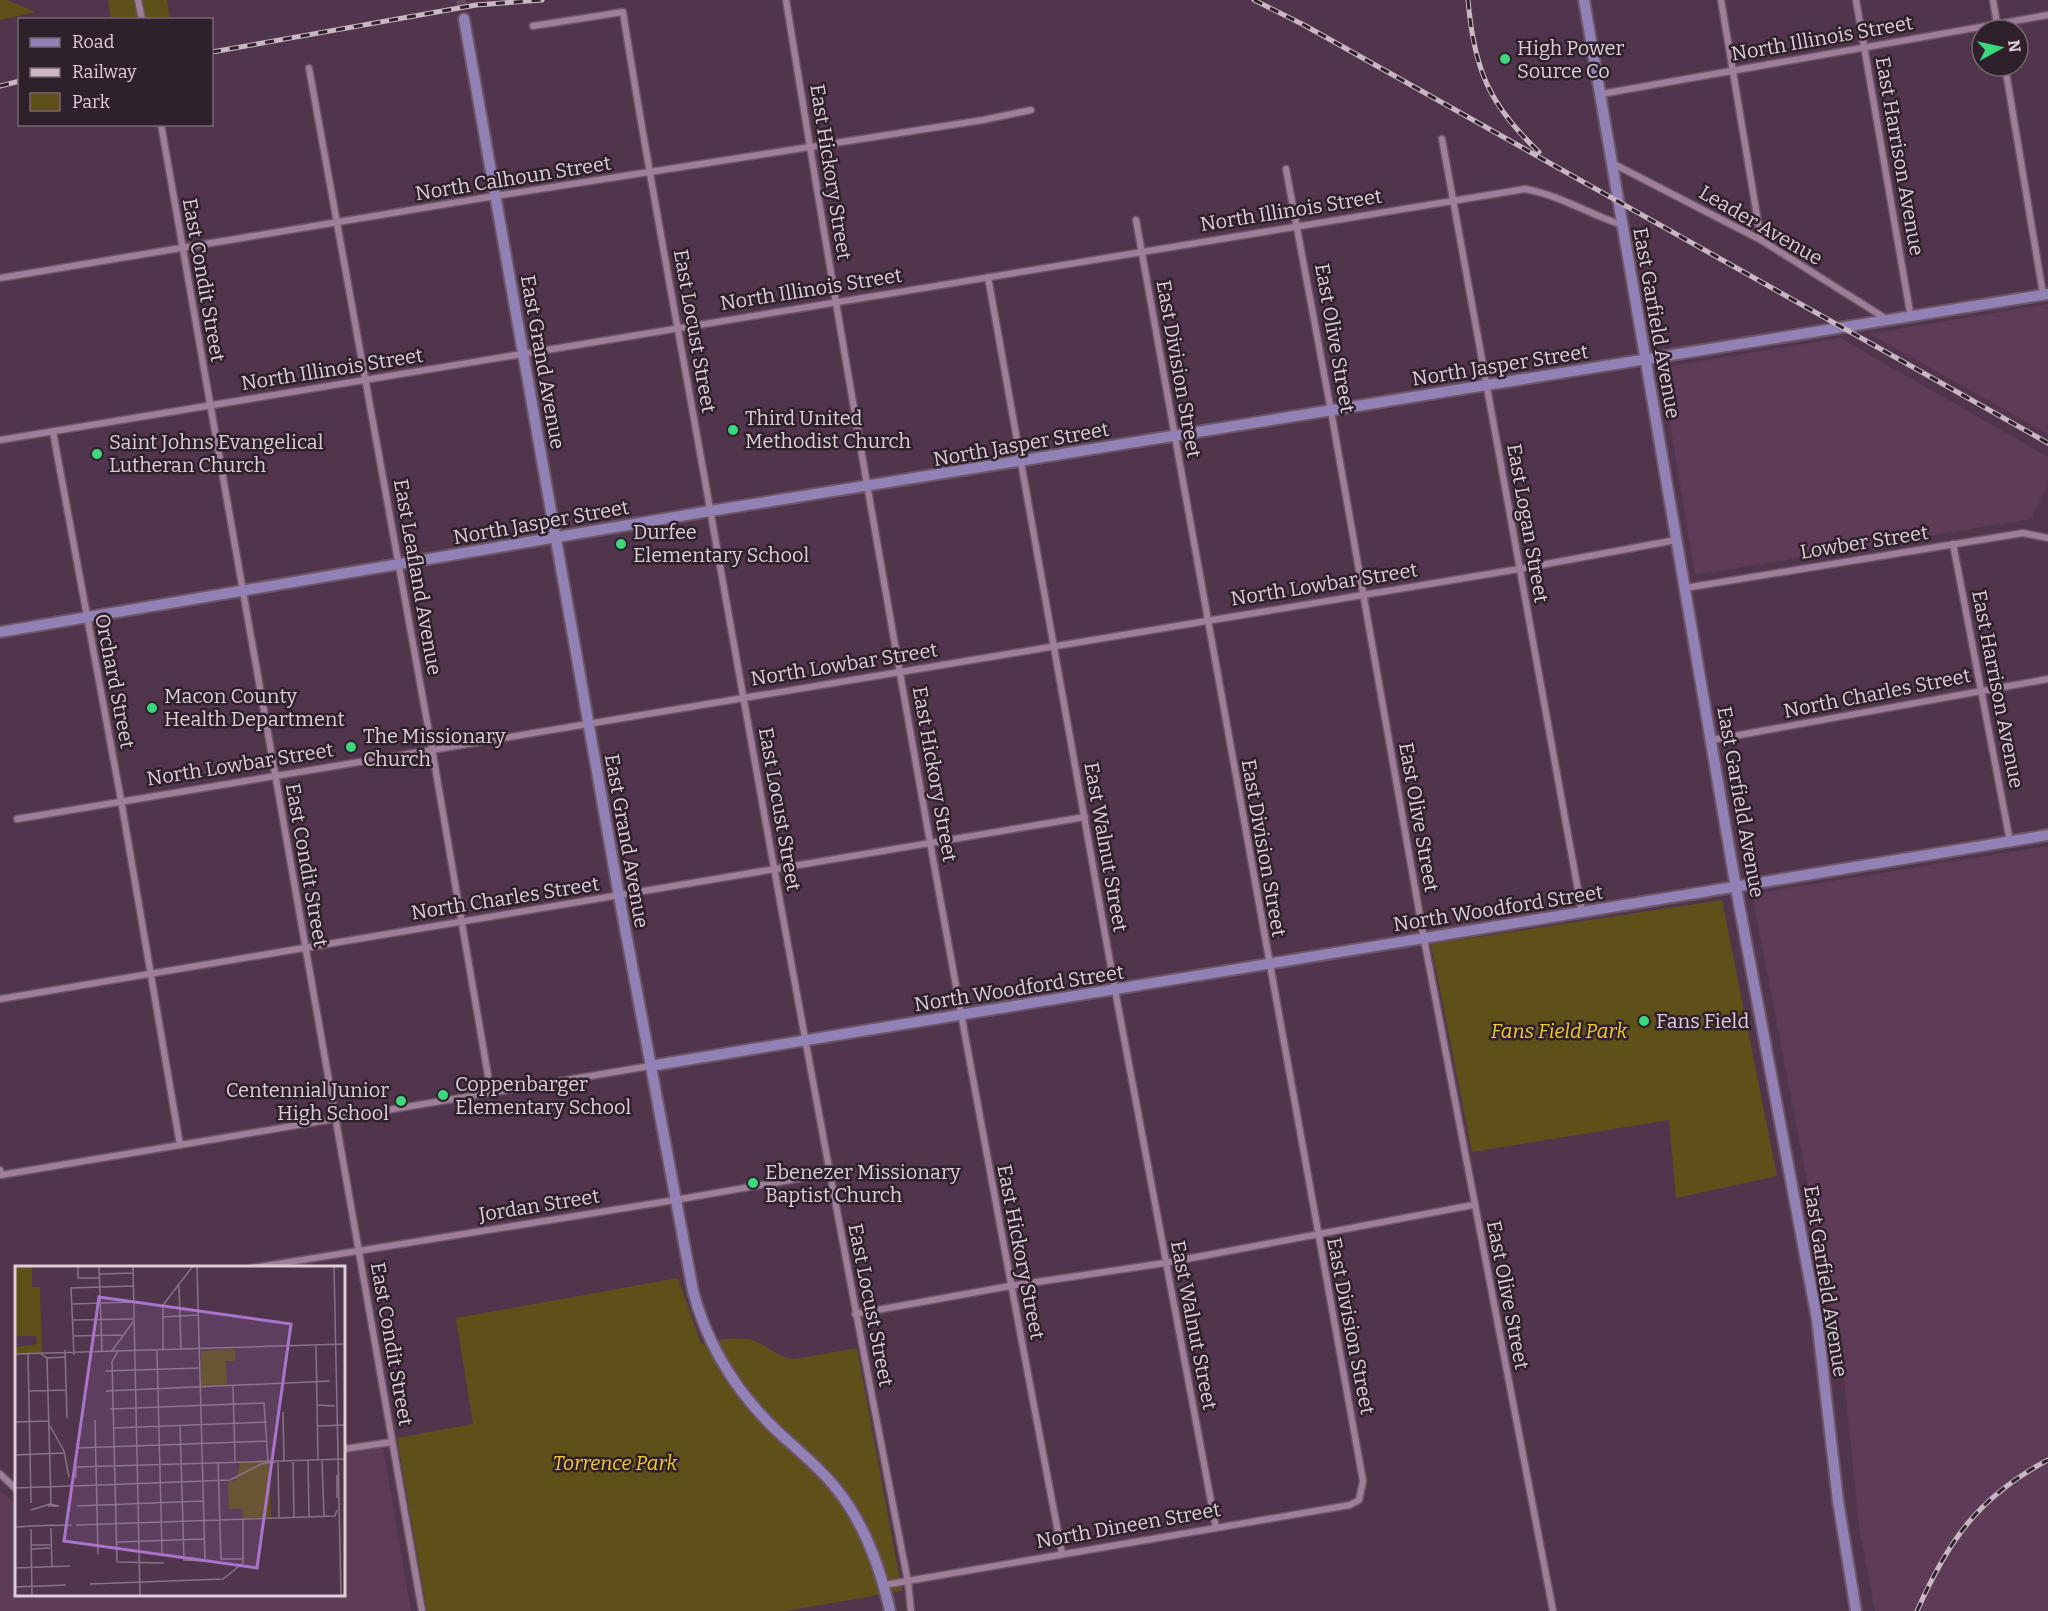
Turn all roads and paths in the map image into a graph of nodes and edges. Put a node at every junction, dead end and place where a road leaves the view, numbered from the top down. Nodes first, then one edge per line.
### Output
1 (138, 0) edge
2 (786, 0) edge
3 (1721, 0) edge
4 (1856, 0) edge
5 (1993, 0) edge
6 (1585, 3) edge
7 (2048, 15) edge
8 (142, 18) edge
9 (1996, 18) edge
10 (464, 19) tunnel mouth
11 (2030, 19) edge
12 (533, 26) dead end
13 (1970, 31) edge
14 (1864, 48) junction
15 (309, 68) dead end
16 (1733, 70) junction
17 (2007, 78) edge
18 (1601, 94) junction
19 (1031, 110) dead end
20 (161, 126) edge
21 (1442, 139) dead end
22 (809, 147) junction
23 (1612, 163) junction
24 (1286, 169) dead end
25 (648, 173) junction
26 (495, 196) junction
27 (1452, 200) junction
28 (1136, 220) dead end
29 (338, 222) junction
30 (1622, 225) junction
31 (1297, 226) junction
32 (1761, 240) junction
33 (182, 250) junction
34 (1141, 252) junction
35 (988, 277) junction
36 (0, 278) edge
37 (2045, 294) edge
38 (835, 303) junction
39 (1911, 318) junction
40 (1890, 321) junction
41 (678, 328) junction
42 (522, 354) junction
43 (1645, 360) junction
44 (365, 380) junction
45 (1487, 385) junction
46 (208, 406) junction
47 (1331, 411) junction
48 (53, 432) junction
49 (1174, 436) junction
50 (0, 440) edge
51 (1021, 462) junction
52 (869, 487) junction
53 (710, 512) junction
54 (557, 538) junction
55 (2048, 538) edge
56 (1676, 540) junction
57 (1953, 544) junction
58 (399, 565) junction
59 (1519, 569) junction
60 (1685, 588) junction
61 (241, 590) junction
62 (1363, 595) junction
63 (86, 615) junction
64 (1207, 620) junction
65 (0, 632) edge
66 (1053, 645) junction
67 (899, 672) junction
68 (2048, 679) edge
69 (1982, 690) junction
70 (743, 698) junction
71 (588, 722) junction
72 (1712, 740) junction
73 (432, 748) junction
74 (274, 775) junction
75 (121, 800) junction
76 (1085, 817) junction
77 (17, 819) dead end
78 (2048, 835) edge
79 (2010, 841) junction
80 (932, 844) junction
81 (774, 869) junction
82 (1736, 888) junction
83 (619, 896) junction
84 (1582, 912) junction
85 (460, 922) junction
86 (1424, 939) junction
87 (306, 947) junction
88 (1268, 964) junction
89 (149, 973) junction
90 (1114, 990) junction
91 (0, 999) edge
92 (960, 1016) junction
93 (806, 1042) junction
94 (650, 1066) junction
95 (491, 1093) junction
96 (337, 1120) junction
97 (180, 1145) junction
98 (0, 1170) edge
99 (830, 1173) junction
100 (675, 1200) junction
101 (1473, 1205) junction
102 (1317, 1235) junction
103 (359, 1250) junction
104 (1165, 1263) junction
105 (264, 1266) edge
106 (1011, 1286) junction
107 (855, 1314) junction
108 (392, 1442) junction
109 (345, 1449) edge
110 (0, 1474) edge
111 (1363, 1481) joint
112 (15, 1488) edge
113 (1216, 1527) junction
114 (1062, 1553) junction
115 (908, 1582) junction
116 (884, 1585) junction
117 (422, 1611) edge
118 (890, 1611) edge
119 (910, 1611) edge
120 (1553, 1611) edge
121 (1856, 1611) edge

1 - 8 street
2 - 22 street, East Hickory Street
3 - 16 street
4 - 14 street, East Harrison Avenue
5 - 9 street
6 - 18 street, East Garfield Avenue
7 - 11 street, North Illinois Street
10 - 26 street, East Grand Avenue
12 - 25 street, East Locust Street
13 - 14 street, North Illinois Street
14 - 16 street, North Illinois Street
14 - 39 street, East Harrison Avenue
15 - 29 street, East Leafland Avenue
16 - 18 street, North Illinois Street
16 - 32 street
17 - 37 street
18 - 23 street, East Garfield Avenue
19 - 22 street, North Calhoun Street
20 - 33 street, East Condit Street
21 - 27 street, East Logan Street
22 - 25 street, North Calhoun Street
22 - 38 street, East Hickory Street
23 - 30 street, East Garfield Avenue
23 - 32 street, Leader Avenue
24 - 31 street, East Olive Street
25 - 26 street, North Calhoun Street
25 - 41 street, East Locust Street
26 - 29 street, North Calhoun Street
26 - 42 street, East Grand Avenue
27 - 30 street, North Illinois Street
27 - 31 street, North Illinois Street
27 - 45 street, East Logan Street
28 - 34 street, East Division Street
29 - 33 street, North Calhoun Street
29 - 44 street, East Leafland Avenue
30 - 43 street, East Garfield Avenue
31 - 34 street, North Illinois Street
31 - 47 street, East Olive Street
32 - 40 street, Leader Avenue
33 - 36 street, North Calhoun Street
33 - 46 street, East Condit Street
34 - 35 street, North Illinois Street
34 - 49 street, East Division Street
35 - 38 street, North Illinois Street
35 - 51 street, East Walnut Street
37 - 39 street, North Jasper Street
38 - 41 street, North Illinois Street
38 - 52 street, East Hickory Street
39 - 40 street, North Jasper Street
40 - 43 street, North Jasper Street
41 - 42 street, North Illinois Street
41 - 53 street, East Locust Street
42 - 44 street, North Illinois Street
42 - 54 street, East Grand Avenue
43 - 45 street, North Jasper Street
43 - 56 street, East Garfield Avenue
44 - 46 street, North Illinois Street
44 - 58 street, East Leafland Avenue
45 - 47 street, North Jasper Street
45 - 59 street, East Logan Street
46 - 48 street, North Illinois Street
46 - 61 street, East Condit Street
47 - 49 street, North Jasper Street
47 - 62 street, East Olive Street
48 - 50 street, North Illinois Street
48 - 63 street, Orchard Street
49 - 51 street, North Jasper Street
49 - 64 street, East Division Street
51 - 52 street, North Jasper Street
51 - 66 street, East Walnut Street
52 - 53 street, North Jasper Street
52 - 67 street, East Hickory Street
53 - 54 street, North Jasper Street
53 - 70 street, East Locust Street
54 - 58 street, North Jasper Street
54 - 71 street, East Grand Avenue
55 - 57 street, Lowber Street
56 - 59 street, North Lowbar Street
56 - 60 street, East Garfield Avenue
57 - 60 street, Lowber Street
57 - 69 street, East Harrison Avenue
58 - 61 street, North Jasper Street
58 - 73 street, East Leafland Avenue
59 - 62 street, North Lowbar Street
59 - 84 street, East Logan Street
60 - 72 street, East Garfield Avenue
61 - 63 street, North Jasper Street
61 - 74 street, East Condit Street
62 - 64 street, North Lowbar Street
62 - 86 street, East Olive Street
63 - 65 street, North Jasper Street
63 - 75 street, Orchard Street
64 - 66 street, North Lowbar Street
64 - 88 street, East Division Street
66 - 67 street, North Lowbar Street
66 - 76 street, East Walnut Street
67 - 70 street, North Lowbar Street
67 - 80 street, East Hickory Street
68 - 69 street, North Charles Street
69 - 72 street, North Charles Street
69 - 79 street, East Harrison Avenue
70 - 71 street, North Lowbar Street
70 - 81 street, East Locust Street
71 - 73 street, North Lowbar Street
71 - 83 street, East Grand Avenue
72 - 82 street, East Garfield Avenue
73 - 74 street, North Lowbar Street
73 - 85 street, East Leafland Avenue
74 - 75 street, North Lowbar Street
74 - 87 street, East Condit Street
75 - 77 street, North Lowbar Street
75 - 89 street, Orchard Street
76 - 80 street, North Charles Street
76 - 90 street, East Walnut Street
78 - 79 street, North Woodford Street
79 - 82 street, North Woodford Street
80 - 81 street, North Charles Street
80 - 92 street, East Hickory Street
81 - 83 street, North Charles Street
81 - 93 street, East Locust Street
82 - 84 street, North Woodford Street
82 - 121 street, East Garfield Avenue
83 - 85 street, North Charles Street
83 - 94 street, East Grand Avenue
84 - 86 street, North Woodford Street
85 - 87 street, North Charles Street
85 - 95 street, East Leafland Avenue
86 - 88 street, North Woodford Street
86 - 101 street, East Olive Street
87 - 89 street, North Charles Street
87 - 96 street, East Condit Street
88 - 90 street, North Woodford Street
88 - 102 street, East Division Street
89 - 91 street, North Charles Street
89 - 97 street, Orchard Street
90 - 92 street, North Woodford Street
90 - 104 street, East Walnut Street
92 - 93 street, North Woodford Street
92 - 106 street, East Hickory Street
93 - 94 street, North Woodford Street
93 - 99 street, East Locust Street
94 - 95 street, North Woodford Street
94 - 100 street, East Grand Avenue
95 - 96 street, North Woodford Street
96 - 97 street, North Woodford Street
96 - 103 street, East Condit Street
97 - 98 street, North Woodford Street
99 - 100 street, Jordan Street
99 - 107 street, East Locust Street
100 - 103 street, Jordan Street
100 - 116 street, East Grand Avenue
101 - 102 street
101 - 120 street, East Olive Street
102 - 104 street
102 - 111 street, East Division Street
103 - 105 street, Jordan Street
103 - 108 street, East Condit Street
104 - 106 street
104 - 113 street, East Walnut Street
106 - 107 street
106 - 114 street, East Hickory Street
107 - 115 street, East Locust Street
108 - 109 street
108 - 117 street, East Condit Street
110 - 112 street
111 - 113 street, North Dineen Street
113 - 114 street, North Dineen Street
114 - 115 street, North Dineen Street
115 - 116 street, North Dineen Street
115 - 119 street, East Locust Street
116 - 118 street, East Grand Avenue

